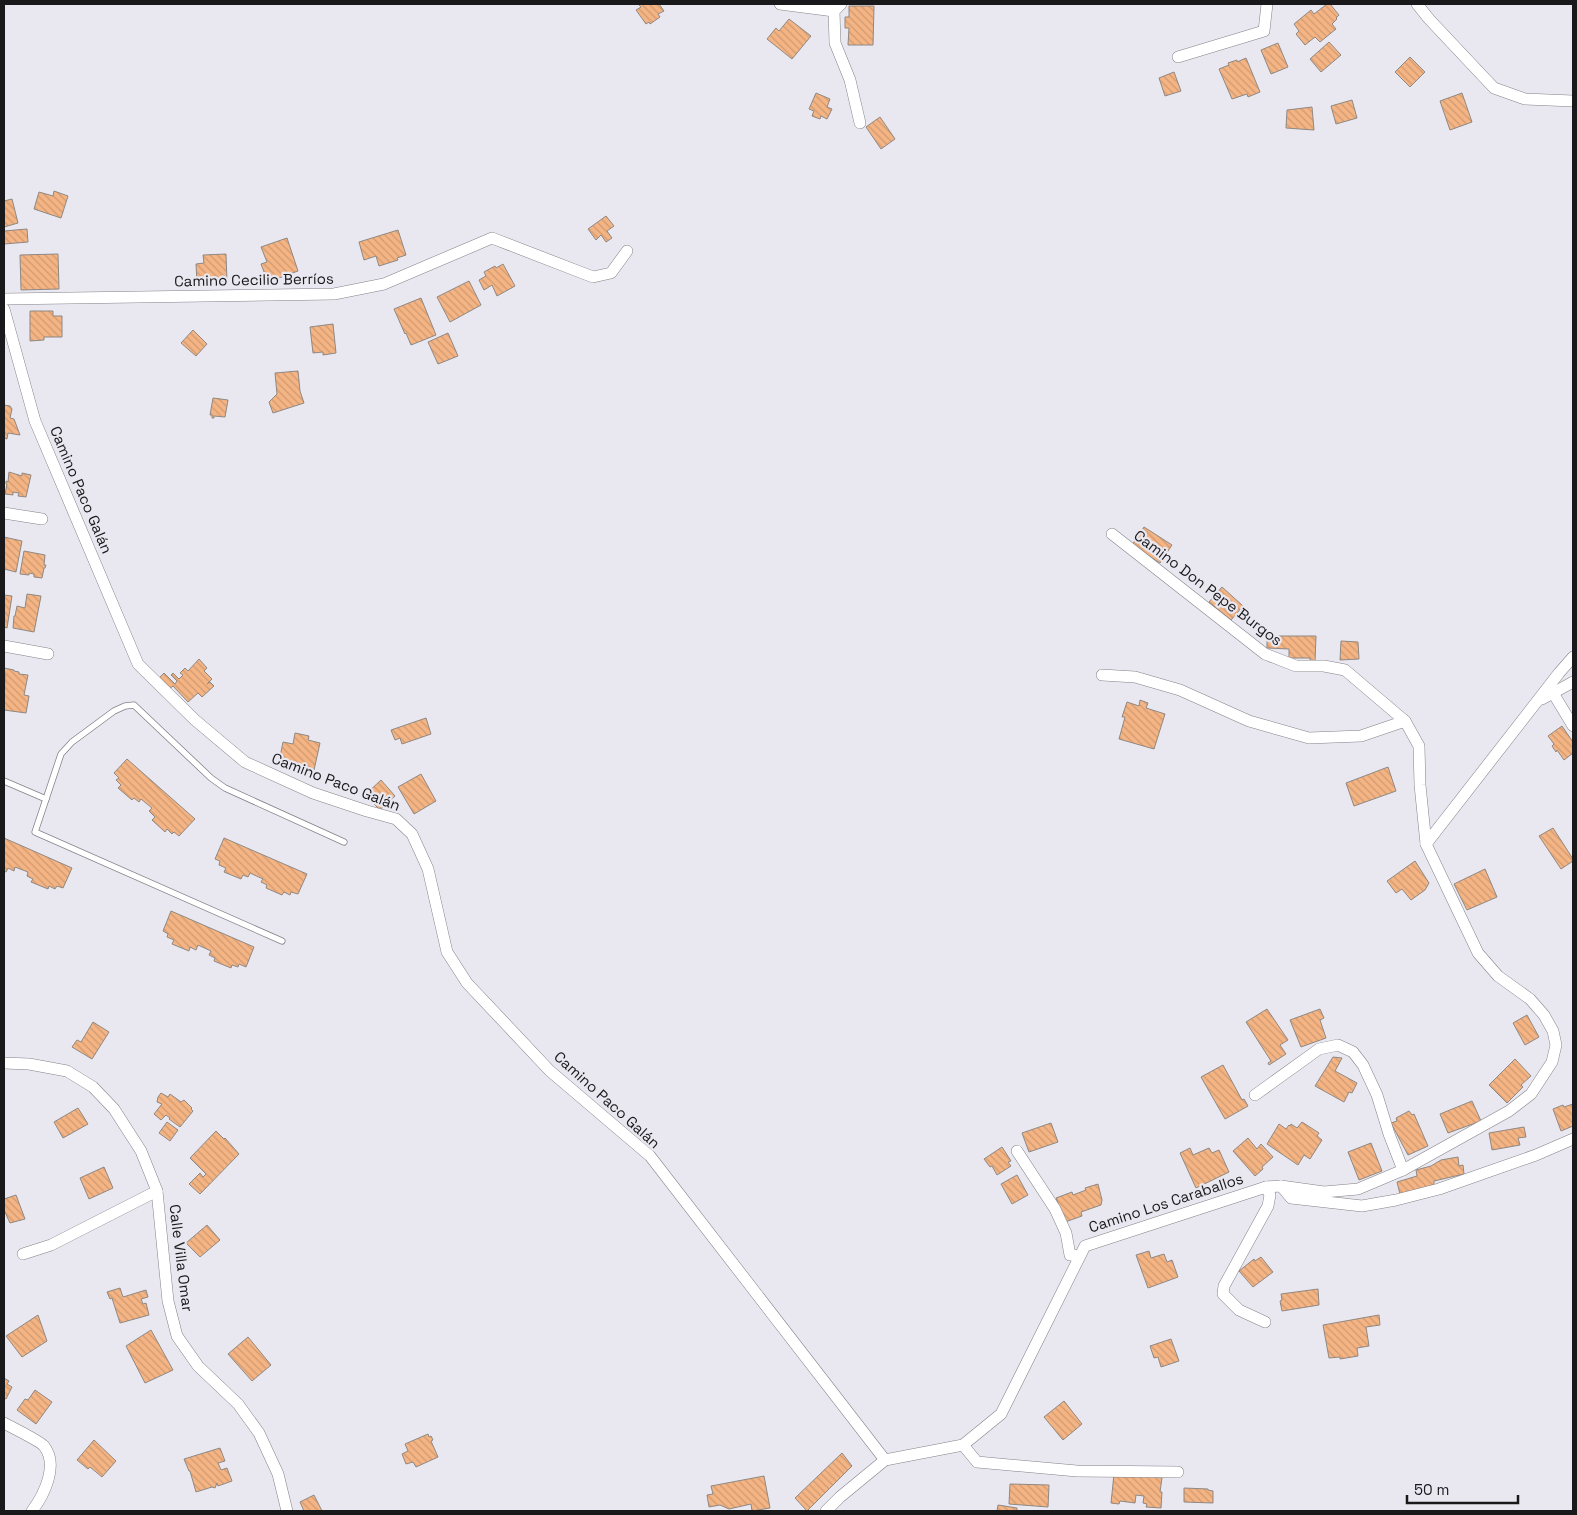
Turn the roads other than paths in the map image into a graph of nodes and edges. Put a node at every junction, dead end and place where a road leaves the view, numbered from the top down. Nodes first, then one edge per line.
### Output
1 (780, 4) edge
2 (1267, 4) edge
3 (1417, 4) edge
4 (837, 7) edge
5 (1178, 57) dead end
6 (1573, 101) edge
7 (860, 123) dead end
8 (626, 251) dead end
9 (4, 299) edge
10 (4, 309) edge
11 (4, 513) edge
12 (42, 519) dead end
13 (1112, 534) dead end
14 (4, 646) edge
15 (48, 654) dead end
16 (1573, 657) edge
17 (1102, 675) dead end
18 (1573, 682) edge
19 (1553, 693) junction
20 (1538, 701) junction
21 (1405, 721) junction
22 (1573, 726) edge
23 (4, 781) edge
24 (46, 799) junction
25 (344, 842) dead end
26 (1426, 844) junction
27 (282, 941) dead end
28 (4, 1063) edge
29 (1255, 1095) dead end
30 (1573, 1139) edge
31 (1017, 1151) dead end
32 (1403, 1170) junction
33 (1281, 1186) junction
34 (1266, 1187) junction
35 (157, 1191) junction
36 (23, 1254) dead end
37 (1079, 1256) junction
38 (1265, 1322) dead end
39 (4, 1423) edge
40 (963, 1445) junction
41 (885, 1460) junction
42 (1178, 1472) dead end
43 (32, 1511) edge
44 (287, 1511) edge
45 (826, 1511) edge

1 - 4 street
2 - 5 street
3 - 6 street
4 - 7 street
8 - 9 street, Camino Cecilio Berríos
10 - 41 street, Camino Paco Galán
11 - 12 street
13 - 21 street, Camino Don Pepe Burgos
14 - 15 street
16 - 20 street
17 - 21 street
18 - 19 street
19 - 20 street
19 - 22 street
20 - 26 street
21 - 26 street, Camino Don Pepe Burgos
23 - 24 lane
24 - 25 lane
24 - 27 lane
26 - 32 street, Camino Don Pepe Burgos
28 - 35 street, Calle Villa Omar
29 - 32 street
30 - 33 street
31 - 37 street
32 - 33 street, Camino Don Pepe Burgos
33 - 34 street, Camino Los Caraballos
34 - 37 street, Camino Los Caraballos
34 - 38 street
35 - 36 street
35 - 44 street, Calle Villa Omar
37 - 40 street, Camino Los Caraballos
39 - 43 street
40 - 41 street, Camino Los Caraballos
40 - 42 street
41 - 45 street, Camino Los Caraballos

